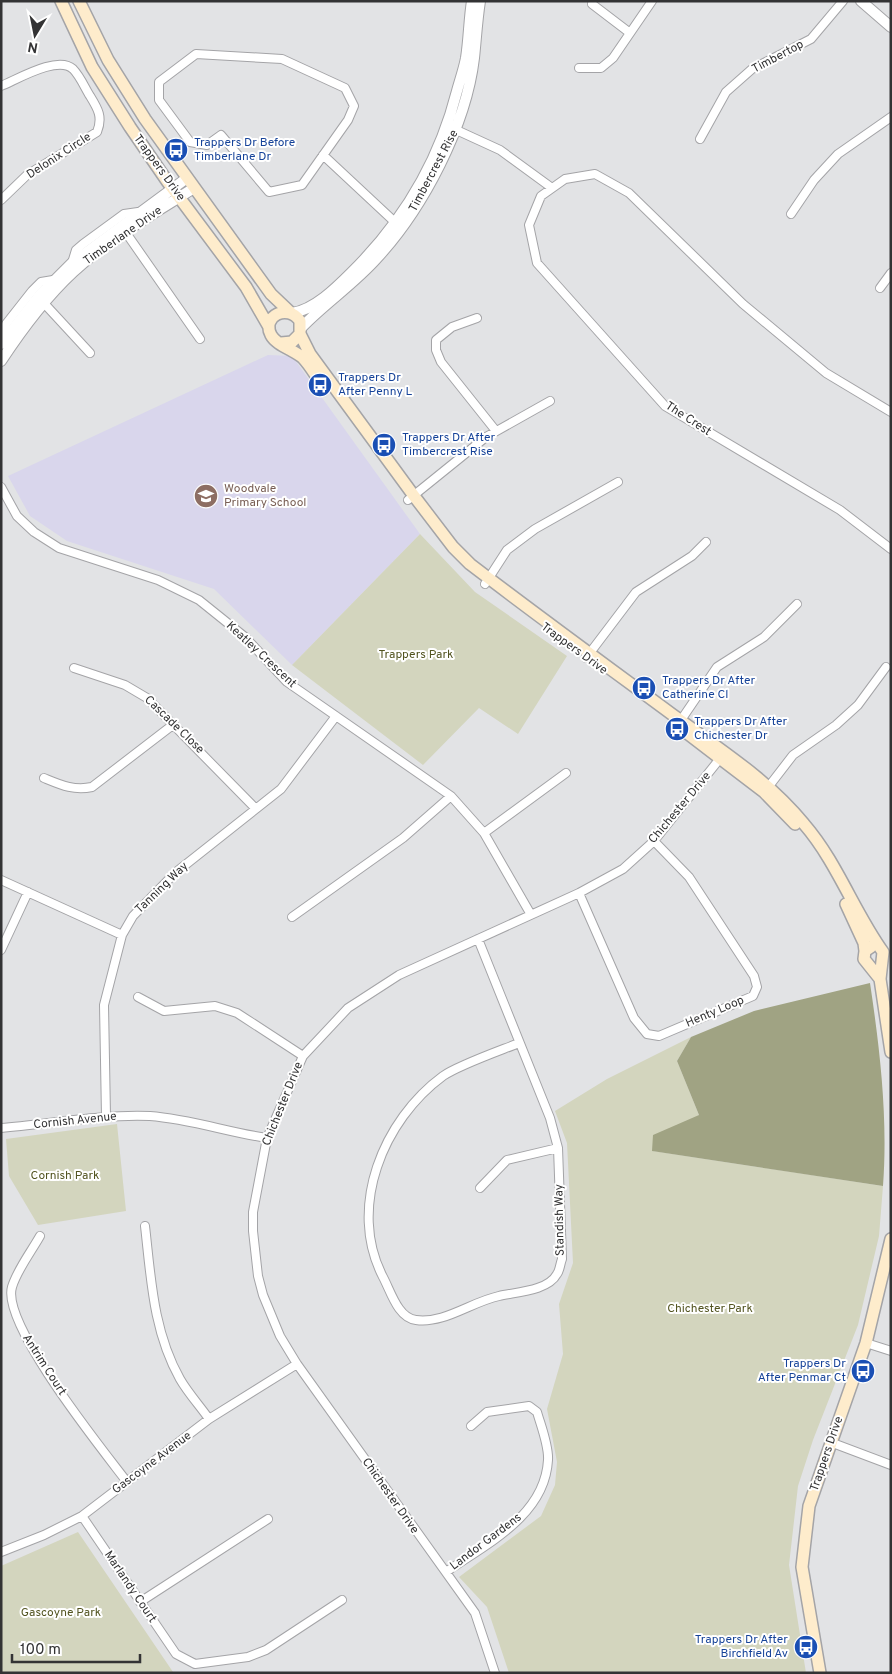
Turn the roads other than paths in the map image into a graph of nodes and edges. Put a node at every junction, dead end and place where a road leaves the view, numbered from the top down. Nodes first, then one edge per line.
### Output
1 (61, 1) edge
2 (79, 1) edge
3 (472, 1) edge
4 (480, 1) edge
5 (652, 1) edge
6 (843, 1) edge
7 (861, 1) edge
8 (592, 4) dead end
9 (891, 27) edge
10 (630, 33) junction
11 (579, 68) dead end
12 (1, 86) edge
13 (891, 117) edge
14 (452, 128) junction
15 (700, 140) dead end
16 (323, 155) junction
17 (187, 178) junction
18 (172, 187) junction
19 (194, 188) junction
20 (552, 188) junction
21 (179, 197) junction
22 (1, 200) edge
23 (142, 210) junction
24 (791, 214) dead end
25 (399, 226) junction
26 (123, 229) junction
27 (72, 263) junction
28 (891, 273) edge
29 (53, 280) junction
30 (880, 288) dead end
31 (41, 300) junction
32 (292, 313) junction
33 (477, 318) dead end
34 (269, 327) junction
35 (300, 331) junction
36 (200, 339) dead end
37 (4, 340) edge
38 (281, 343) junction
39 (90, 353) dead end
40 (1, 361) edge
41 (550, 401) dead end
42 (891, 412) edge
43 (496, 432) junction
44 (618, 482) dead end
45 (1, 487) edge
46 (411, 498) junction
47 (706, 542) dead end
48 (891, 549) edge
49 (487, 581) junction
50 (797, 604) dead end
51 (588, 655) junction
52 (886, 667) dead end
53 (74, 668) dead end
54 (336, 716) junction
55 (678, 723) junction
56 (174, 724) junction
57 (723, 756) junction
58 (566, 773) dead end
59 (44, 778) dead end
60 (767, 789) junction
61 (451, 796) junction
62 (256, 809) junction
63 (484, 834) junction
64 (654, 841) junction
65 (1, 880) edge
66 (28, 892) junction
67 (579, 893) junction
68 (530, 913) junction
69 (292, 917) dead end
70 (122, 935) junction
71 (478, 939) junction
72 (1, 950) edge
73 (865, 951) junction
74 (884, 954) edge
75 (868, 966) junction
76 (880, 979) junction
77 (138, 998) dead end
78 (519, 1042) junction
79 (891, 1052) edge
80 (302, 1056) junction
81 (106, 1116) junction
82 (1, 1128) edge
83 (266, 1138) junction
84 (558, 1148) junction
85 (480, 1188) dead end
86 (145, 1226) dead end
87 (40, 1236) dead end
88 (890, 1245) edge
89 (866, 1343) junction
90 (891, 1351) edge
91 (297, 1364) junction
92 (209, 1420) junction
93 (472, 1426) dead end
94 (830, 1442) junction
95 (891, 1465) edge
96 (127, 1482) junction
97 (82, 1516) junction
98 (268, 1519) dead end
99 (2, 1550) edge
100 (446, 1572) junction
101 (342, 1600) dead end
102 (140, 1602) junction
103 (495, 1673) edge
104 (820, 1673) edge

1 - 18 main road, Trappers Drive
2 - 17 main road, Trappers Drive
3 - 14 street, Timbercrest Rise
4 - 14 street, Timbercrest Rise
5 - 10 street
6 - 15 street, Timbertop
7 - 9 street
8 - 10 street
10 - 11 street
12 - 22 street, Delonix Circle
13 - 24 street
14 - 20 street
14 - 25 street, Timbercrest Rise
16 - 16 street
16 - 25 street
17 - 18 street, Timberlane Drive
17 - 19 main road, Trappers Drive
18 - 21 main road, Trappers Drive
18 - 23 street, Timberlane Drive
19 - 21 street, Timberlane Drive
19 - 32 main road, Trappers Drive
20 - 42 street, The Crest
20 - 48 street, The Crest
21 - 26 street, Timberlane Drive
21 - 34 main road, Trappers Drive
23 - 26 street, Timberlane Drive
23 - 27 street, Timberlane Drive
25 - 32 street, Timbercrest Rise
25 - 35 street, Timbercrest Rise
26 - 27 street, Timberlane Drive
26 - 31 street, Timberlane Drive
26 - 36 street
27 - 29 street, Timberlane Drive
28 - 30 street
29 - 31 street, Timberlane Drive
29 - 37 street, Timberlane Drive
31 - 37 street, Timberlane Drive
31 - 39 street
31 - 40 street, Timberlane Drive
32 - 34 main road
32 - 35 main road
33 - 43 street
34 - 38 main road
35 - 38 main road
35 - 46 main road, Trappers Drive
38 - 46 main road, Trappers Drive
41 - 43 street
43 - 46 street
44 - 49 street
45 - 54 street, Keatley Crescent
46 - 49 main road, Trappers Drive
47 - 51 street
49 - 51 main road, Trappers Drive
50 - 55 street
51 - 55 main road, Trappers Drive
52 - 60 street
53 - 56 street, Cascade Close
54 - 61 street, Keatley Crescent
54 - 62 street, Tanning Way
55 - 57 main road, Trappers Drive
56 - 59 street
56 - 62 street, Cascade Close
57 - 60 main road, Trappers Drive
57 - 64 street, Chichester Drive
58 - 63 street
60 - 73 main road, Trappers Drive
60 - 74 main road, Trappers Drive
61 - 63 street, Keatley Crescent
61 - 69 street
62 - 70 street, Tanning Way
63 - 68 street, Keatley Crescent
64 - 67 street, Chichester Drive
64 - 67 street, Henty Loop
65 - 66 street
66 - 70 street
66 - 72 street
67 - 68 street, Chichester Drive
68 - 71 street, Chichester Drive
70 - 81 street, Tanning Way
71 - 78 street, Standish Way
71 - 80 street, Chichester Drive
73 - 74 main road
73 - 75 main road, Trappers Drive
74 - 75 main road
74 - 76 main road
75 - 76 main road
76 - 79 main road
77 - 80 street
78 - 84 street, Standish Way
78 - 84 street, Standish Way
80 - 83 street, Chichester Drive
81 - 82 street, Cornish Avenue
81 - 83 street, Cornish Avenue
83 - 91 street, Chichester Drive
84 - 85 street
86 - 92 street
87 - 96 street, Antrim Court
88 - 89 main road, Trappers Drive
89 - 90 street
89 - 94 main road, Trappers Drive
91 - 92 street, Gascoyne Avenue
91 - 100 street, Chichester Drive
92 - 96 street, Gascoyne Avenue
93 - 100 street, Landor Gardens
94 - 95 street
94 - 104 main road, Trappers Drive
96 - 97 street, Gascoyne Avenue
97 - 99 street, Gascoyne Avenue
97 - 102 street, Marlandy Court
98 - 102 street
100 - 103 street, Chichester Drive
101 - 102 street, Marlandy Court

